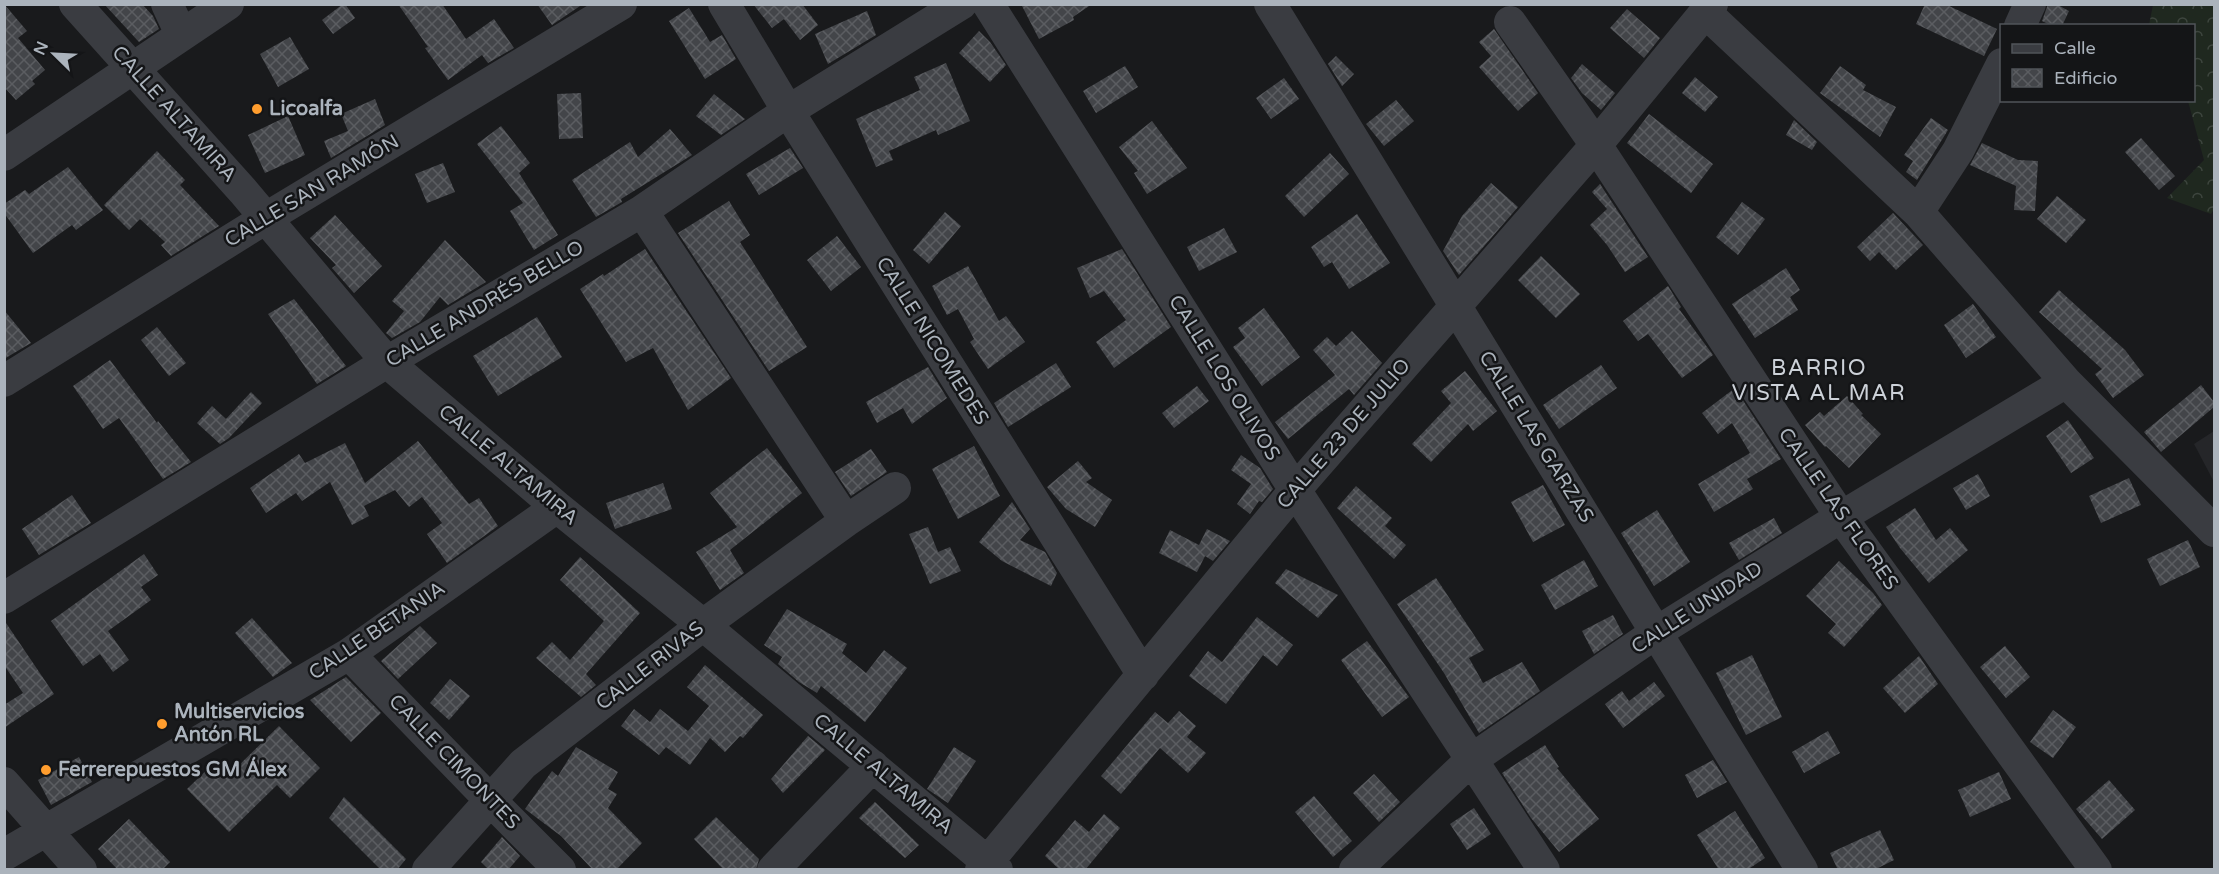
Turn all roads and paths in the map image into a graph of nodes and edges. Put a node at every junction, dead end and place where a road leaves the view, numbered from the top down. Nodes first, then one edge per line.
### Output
1 (75, 4) edge
2 (167, 4) edge
3 (228, 4) edge
4 (621, 4) edge
5 (724, 4) edge
6 (961, 4) edge
7 (988, 4) edge
8 (1269, 4) edge
9 (2030, 4) edge
10 (1709, 8) edge
11 (1510, 22) dead end
12 (2021, 24) edge
13 (181, 34) junction
14 (2000, 66) edge
15 (134, 70) junction
16 (788, 111) junction
17 (1596, 144) junction
18 (4, 155) edge
19 (642, 211) junction
20 (1918, 212) junction
21 (266, 218) junction
22 (1455, 306) junction
23 (387, 362) junction
24 (4, 381) edge
25 (2066, 382) junction
26 (895, 488) dead end
27 (1295, 490) junction
28 (556, 507) junction
29 (1841, 517) junction
30 (846, 521) junction
31 (2214, 531) edge
32 (4, 598) edge
33 (703, 625) junction
34 (1657, 632) junction
35 (349, 654) junction
36 (1143, 675) junction
37 (1471, 760) junction
38 (873, 766) junction
39 (4, 783) edge
40 (490, 800) junction
41 (45, 830) junction
42 (4, 855) edge
43 (988, 867) edge
44 (81, 870) edge
45 (428, 870) edge
46 (560, 870) edge
47 (773, 870) edge
48 (1355, 870) edge
49 (1544, 870) edge
50 (1802, 870) edge
51 (2096, 870) edge

1 - 15 street, CALLE ALTAMIRA
2 - 13 street
3 - 13 street
4 - 21 street, CALLE SAN RAMÓN
5 - 16 street, CALLE NICOMEDES
6 - 16 street, CALLE ANDRÉS BELLO
7 - 27 street, CALLE LOS OLIVOS
8 - 22 street, CALLE LAS GARZAS
9 - 12 street
10 - 17 street, CALLE 23 DE JULIO
10 - 20 street
11 - 17 street, CALLE LAS FLORES
13 - 15 street
14 - 20 street
15 - 18 street
15 - 21 street, CALLE ALTAMIRA
16 - 19 street, CALLE ANDRÉS BELLO
16 - 36 street, CALLE NICOMEDES
17 - 22 street, CALLE 23 DE JULIO
17 - 29 street, CALLE LAS FLORES
19 - 23 street, CALLE ANDRÉS BELLO
19 - 30 street
20 - 25 street
21 - 23 street, CALLE ALTAMIRA
21 - 24 street, CALLE SAN RAMÓN
22 - 27 street, CALLE 23 DE JULIO
22 - 34 street, CALLE LAS GARZAS
23 - 28 street, CALLE ALTAMIRA
23 - 32 street, CALLE ANDRÉS BELLO
25 - 29 street, CALLE UNIDAD
25 - 31 street
26 - 30 street, CALLE RIVAS
27 - 36 street, CALLE 23 DE JULIO
27 - 37 street, CALLE LOS OLIVOS
28 - 33 street, CALLE ALTAMIRA
28 - 35 street, CALLE BETANIA
29 - 34 street, CALLE UNIDAD
29 - 51 street, CALLE LAS FLORES
30 - 33 street, CALLE RIVAS
33 - 38 street, CALLE ALTAMIRA
33 - 40 street, CALLE RIVAS
34 - 37 street, CALLE UNIDAD
34 - 50 street, CALLE LAS GARZAS
35 - 40 street, CALLE CIMONTES
35 - 41 street, CALLE BETANIA
36 - 43 street, CALLE 23 DE JULIO
37 - 48 street, CALLE UNIDAD
37 - 49 street, CALLE LOS OLIVOS
38 - 43 street, CALLE ALTAMIRA
38 - 47 street
39 - 41 street
40 - 45 street, CALLE RIVAS
40 - 46 street, CALLE CIMONTES
41 - 42 street, CALLE BETANIA
41 - 44 street

